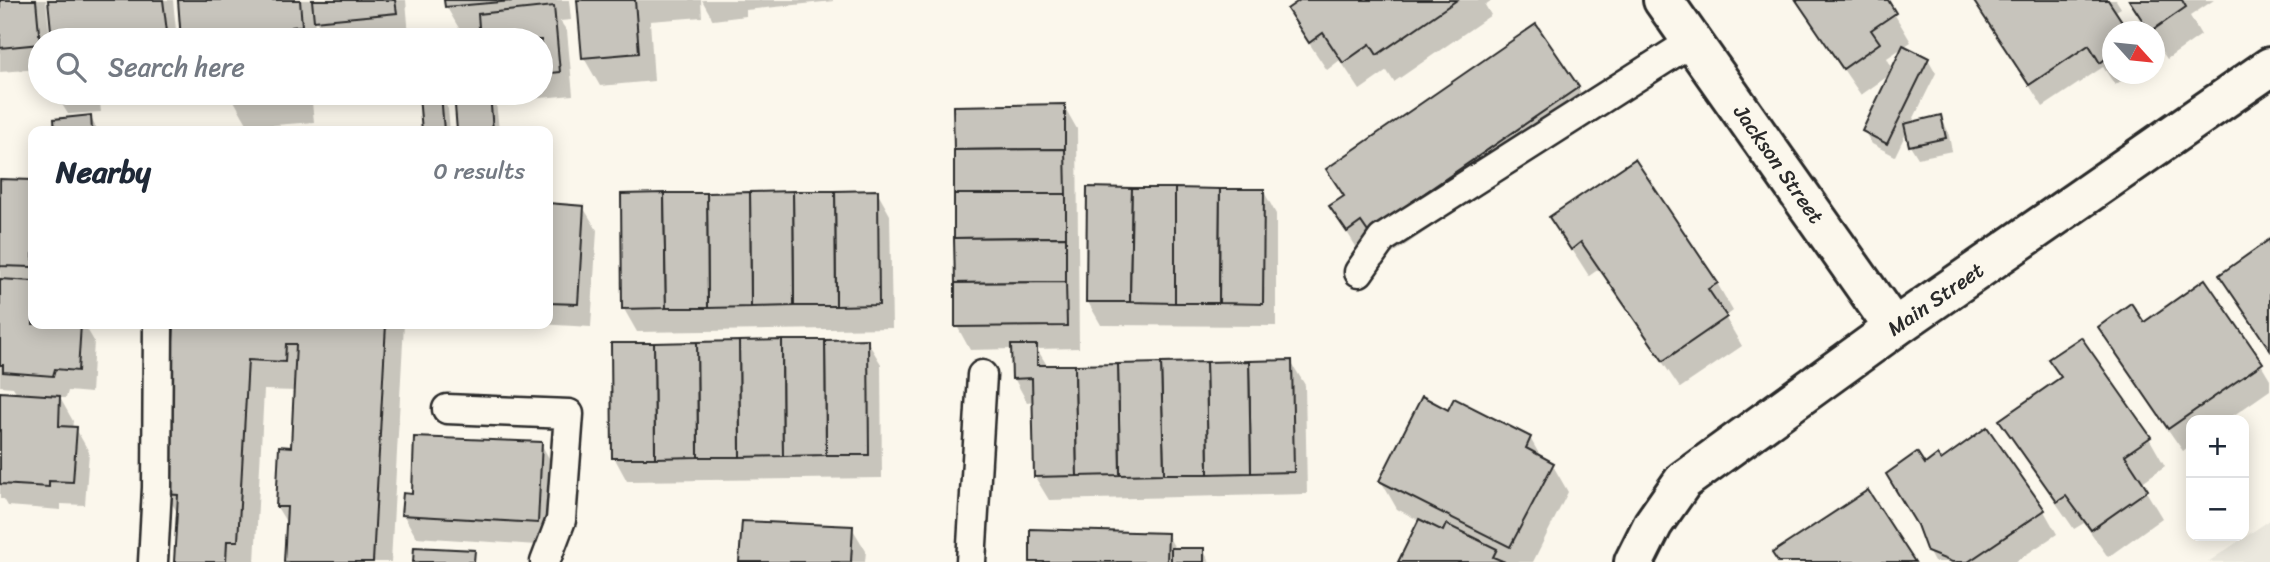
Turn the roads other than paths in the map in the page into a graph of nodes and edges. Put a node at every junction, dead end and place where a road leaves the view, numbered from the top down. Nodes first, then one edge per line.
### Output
1 (1663, 0) edge
2 (1691, 42) junction
3 (2270, 67) edge
4 (1359, 272) dead end
5 (1894, 328) junction
6 (158, 329) edge
7 (982, 375) dead end
8 (447, 409) dead end
9 (153, 562) edge
10 (545, 562) edge
11 (971, 562) edge
12 (1634, 562) edge

1 - 2 street, Jackson Street
2 - 4 lane
2 - 5 street, Jackson Street
3 - 5 street, Main Street
5 - 12 street, Main Street
6 - 9 lane
7 - 11 lane
8 - 10 lane

